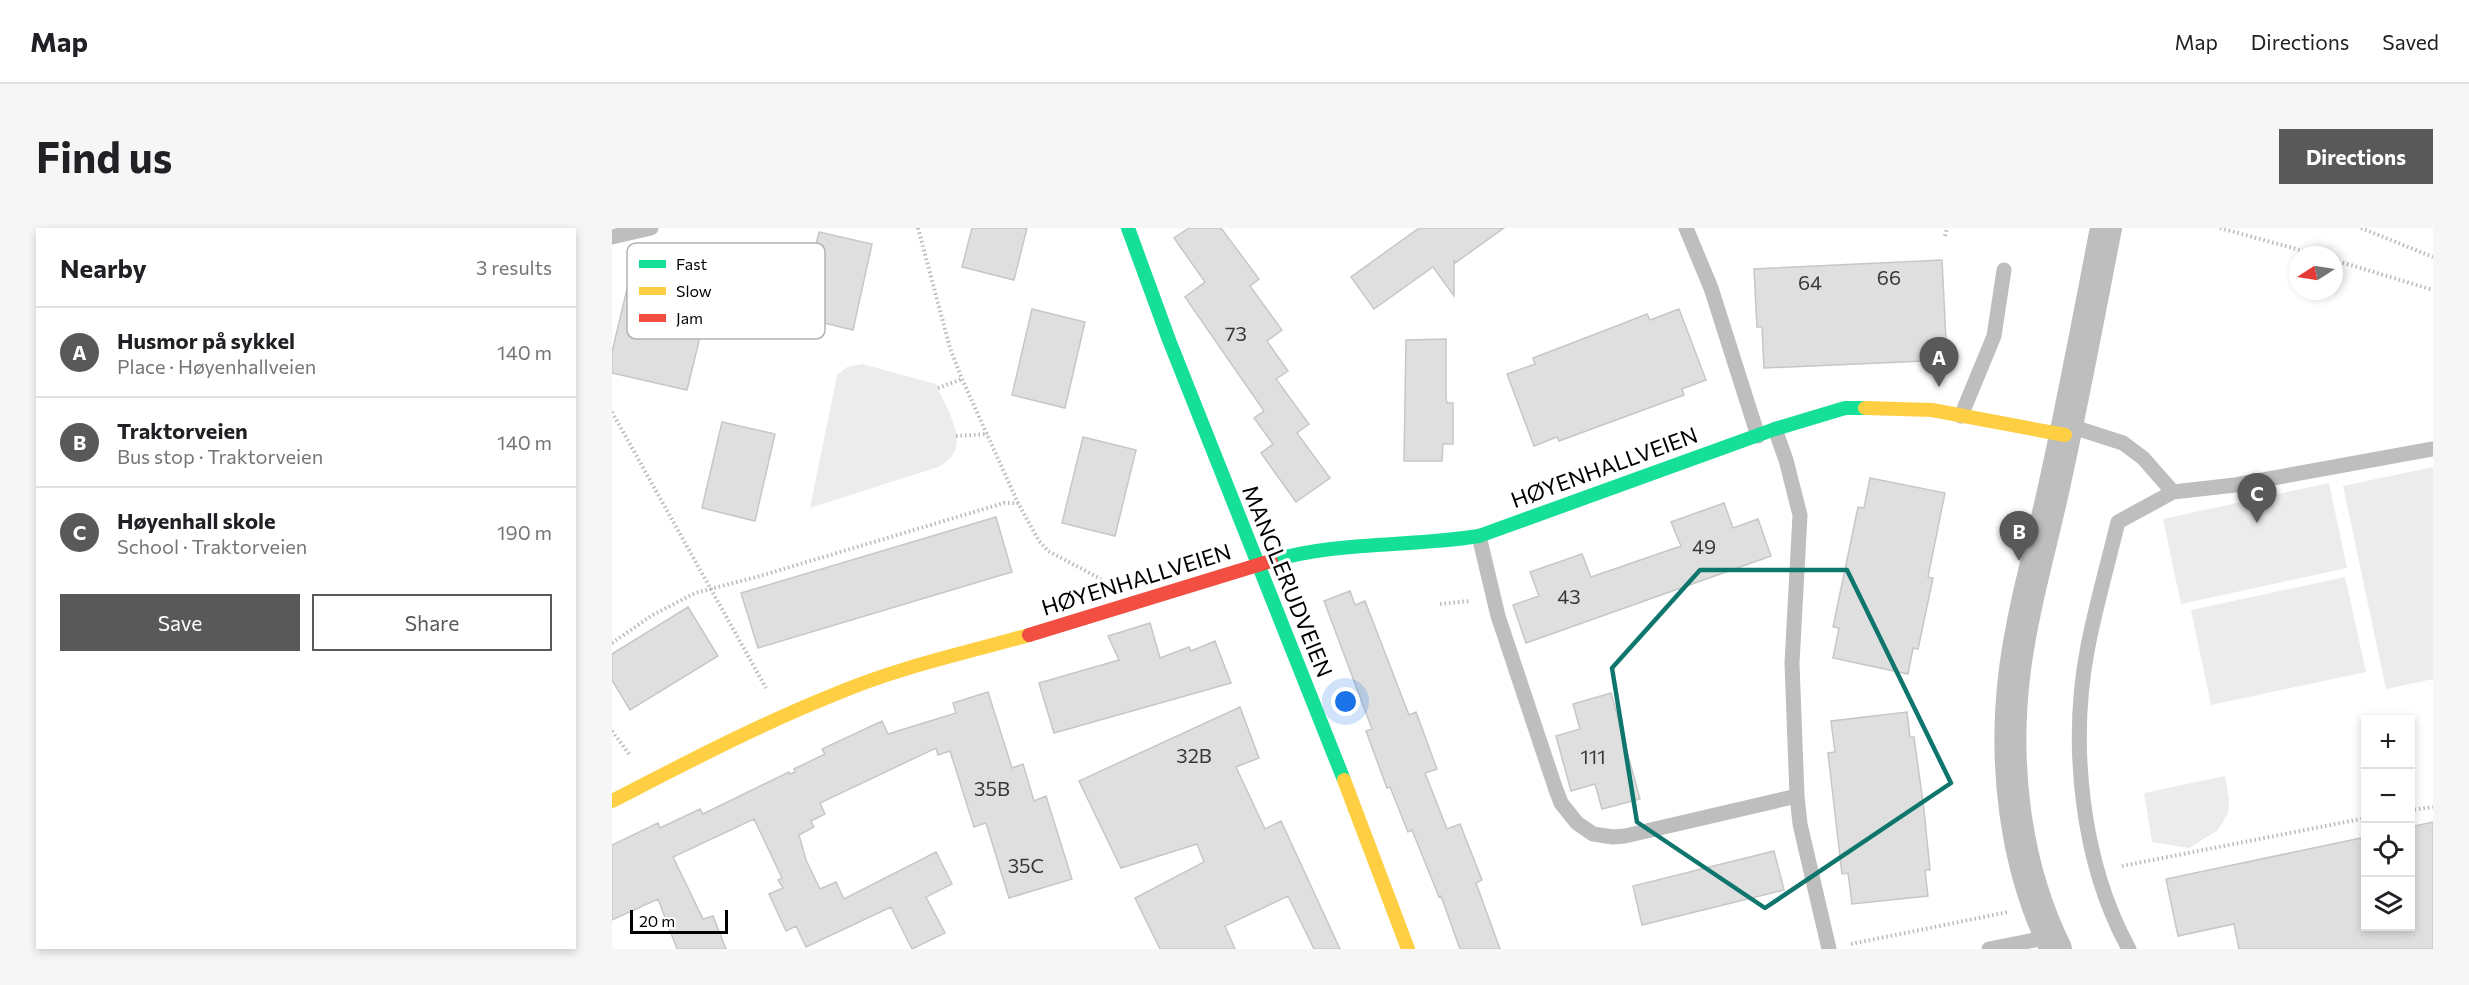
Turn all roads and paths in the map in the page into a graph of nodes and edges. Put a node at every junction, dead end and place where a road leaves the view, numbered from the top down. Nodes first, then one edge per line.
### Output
1 (651, 228) edge
2 (918, 228) edge
3 (1128, 228) edge
4 (1686, 228) edge
5 (1947, 228) edge
6 (2106, 228) edge
7 (2220, 228) edge
8 (2361, 228) edge
9 (1945, 236) dead end
10 (612, 237) edge
11 (2289, 247) edge
12 (2433, 257) edge
13 (2343, 263) edge
14 (2004, 270) dead end
15 (2433, 291) edge
16 (962, 379) junction
17 (938, 388) dead end
18 (613, 415) edge
19 (1961, 416) junction
20 (1775, 429) junction
21 (2066, 430) junction
22 (988, 434) junction
23 (956, 436) dead end
24 (1758, 436) junction
25 (2433, 449) edge
26 (2173, 492) junction
27 (1018, 502) junction
28 (1479, 536) junction
29 (1259, 566) junction
30 (712, 589) junction
31 (1119, 608) junction
32 (612, 643) edge
33 (782, 718) junction
34 (612, 731) edge
35 (633, 759) dead end
36 (1797, 796) junction
37 (612, 801) edge
38 (2433, 807) edge
39 (2415, 809) edge
40 (2361, 819) edge
41 (2098, 871) junction
42 (2015, 910) dead end
43 (2053, 943) edge
44 (1408, 949) edge
45 (1829, 949) edge
46 (1989, 949) edge
47 (2129, 949) edge

1 - 10 lane
2 - 16 path
3 - 29 street, MANGLERUDVEIEN
4 - 24 lane
5 - 9 path
6 - 21 street
7 - 11 path
8 - 12 path
13 - 15 path
14 - 19 lane
16 - 17 path
16 - 22 path
18 - 30 path
19 - 20 street, HØYENHALLVEIEN
19 - 21 street, HØYENHALLVEIEN
20 - 24 street, HØYENHALLVEIEN
20 - 36 lane
21 - 26 lane
21 - 43 street
22 - 23 path
22 - 27 path
24 - 28 street, HØYENHALLVEIEN
25 - 26 lane
26 - 41 lane
27 - 30 path
27 - 31 path
28 - 29 street, HØYENHALLVEIEN
28 - 36 lane
29 - 31 street, HØYENHALLVEIEN
29 - 44 street, MANGLERUDVEIEN
30 - 32 path
30 - 33 path
31 - 33 street, HØYENHALLVEIEN
33 - 37 street, HØYENHALLVEIEN
34 - 35 path
36 - 45 lane
38 - 39 path
40 - 41 path
41 - 47 lane
42 - 45 path
43 - 46 lane

